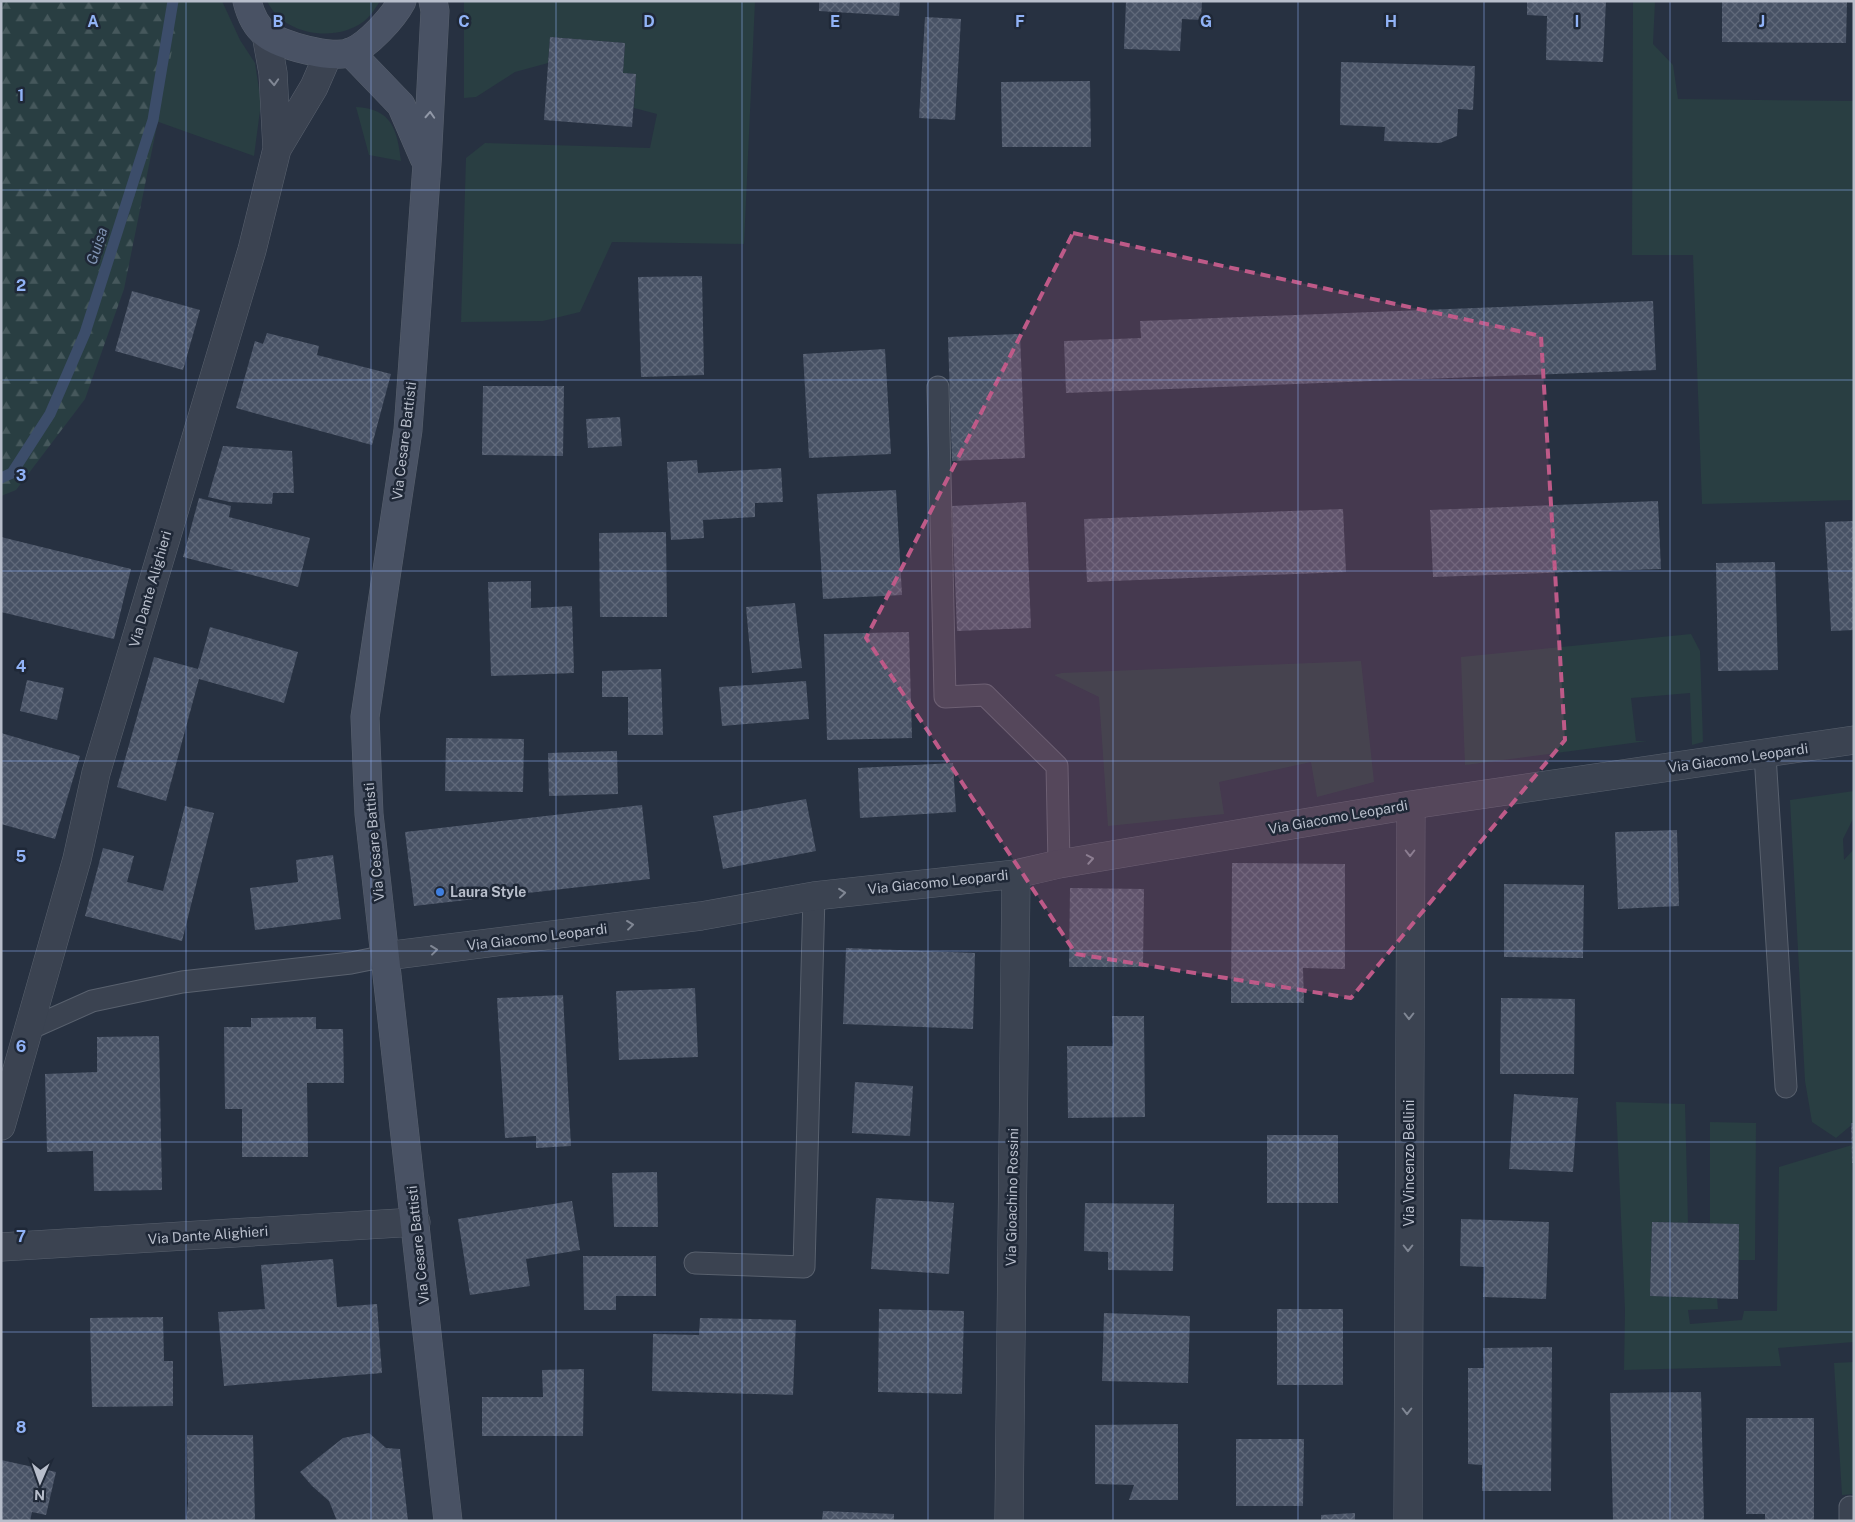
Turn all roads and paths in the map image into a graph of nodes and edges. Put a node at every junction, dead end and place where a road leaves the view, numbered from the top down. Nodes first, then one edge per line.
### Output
1 (247, 1) edge
2 (402, 1) edge
3 (433, 1) edge
4 (266, 34) junction
5 (339, 54) junction
6 (277, 149) junction
7 (427, 164) junction
8 (938, 387) dead end
9 (1854, 740) edge
10 (1765, 754) junction
11 (1411, 805) junction
12 (1060, 864) junction
13 (1016, 874) junction
14 (814, 896) junction
15 (386, 956) junction
16 (14, 1032) edge
17 (1786, 1087) dead end
18 (1, 1126) edge
19 (416, 1222) junction
20 (1, 1248) edge
21 (696, 1263) dead end
22 (448, 1521) edge
23 (1009, 1521) edge
24 (1408, 1521) edge

1 - 4 street
2 - 5 street
7 -> 3 street, Via Cesare Battisti
4 - 5 street
4 -> 6 street, Via Dante Alighieri
5 - 6 street, Via Dante Alighieri
5 - 7 street, Via Cesare Battisti
6 - 16 street, Via Dante Alighieri
7 - 15 street, Via Cesare Battisti
8 - 12 lane
9 - 10 street, Via Giacomo Leopardi
10 - 11 street, Via Giacomo Leopardi
10 - 17 lane
12 -> 11 street, Via Giacomo Leopardi
11 -> 24 street, Via Vincenzo Bellini
12 - 13 street, Via Giacomo Leopardi
14 -> 13 street, Via Giacomo Leopardi
13 - 23 street, Via Gioachino Rossini
15 -> 14 street, Via Giacomo Leopardi
14 - 21 lane
15 - 16 lane, Via Giacomo Leopardi
15 - 19 street, Via Cesare Battisti
16 - 18 street, Via Dante Alighieri
19 - 20 street, Via Dante Alighieri
19 - 22 street, Via Cesare Battisti

